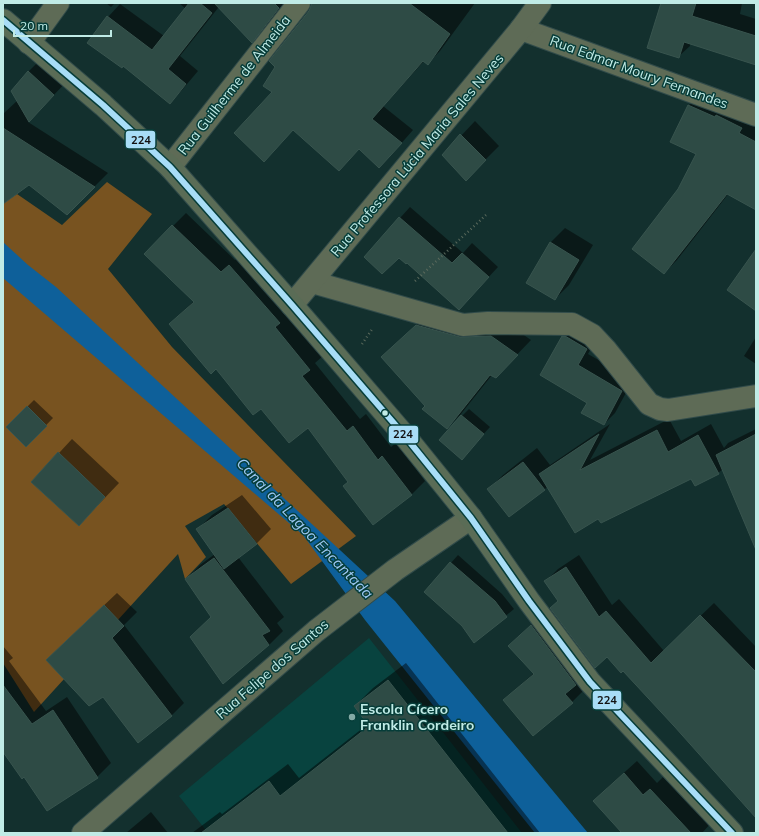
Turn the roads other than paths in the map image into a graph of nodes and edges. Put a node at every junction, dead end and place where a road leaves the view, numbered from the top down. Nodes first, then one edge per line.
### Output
1 (58, 3) edge
2 (299, 3) edge
3 (540, 3) edge
4 (3, 20) edge
5 (521, 29) junction
6 (29, 43) junction
7 (756, 115) edge
8 (170, 167) junction
9 (312, 282) junction
10 (292, 305) junction
11 (756, 396) edge
12 (471, 518) junction
13 (83, 833) edge
14 (732, 833) edge

1 - 6 street
2 - 8 street, Rua Guilherme de Almeida
3 - 5 street, Rua Professora Lúcia Maria Sales Neves
4 - 6 main road
5 - 7 street, Rua Edmar Moury Fernandes
5 - 9 street, Rua Professora Lúcia Maria Sales Neves
6 - 8 main road
8 - 10 main road
9 - 10 street, Rua Professora Lúcia Maria Sales Neves
9 - 11 street
10 - 12 main road
12 - 13 street, Rua Felipe dos Santos
12 - 14 main road

